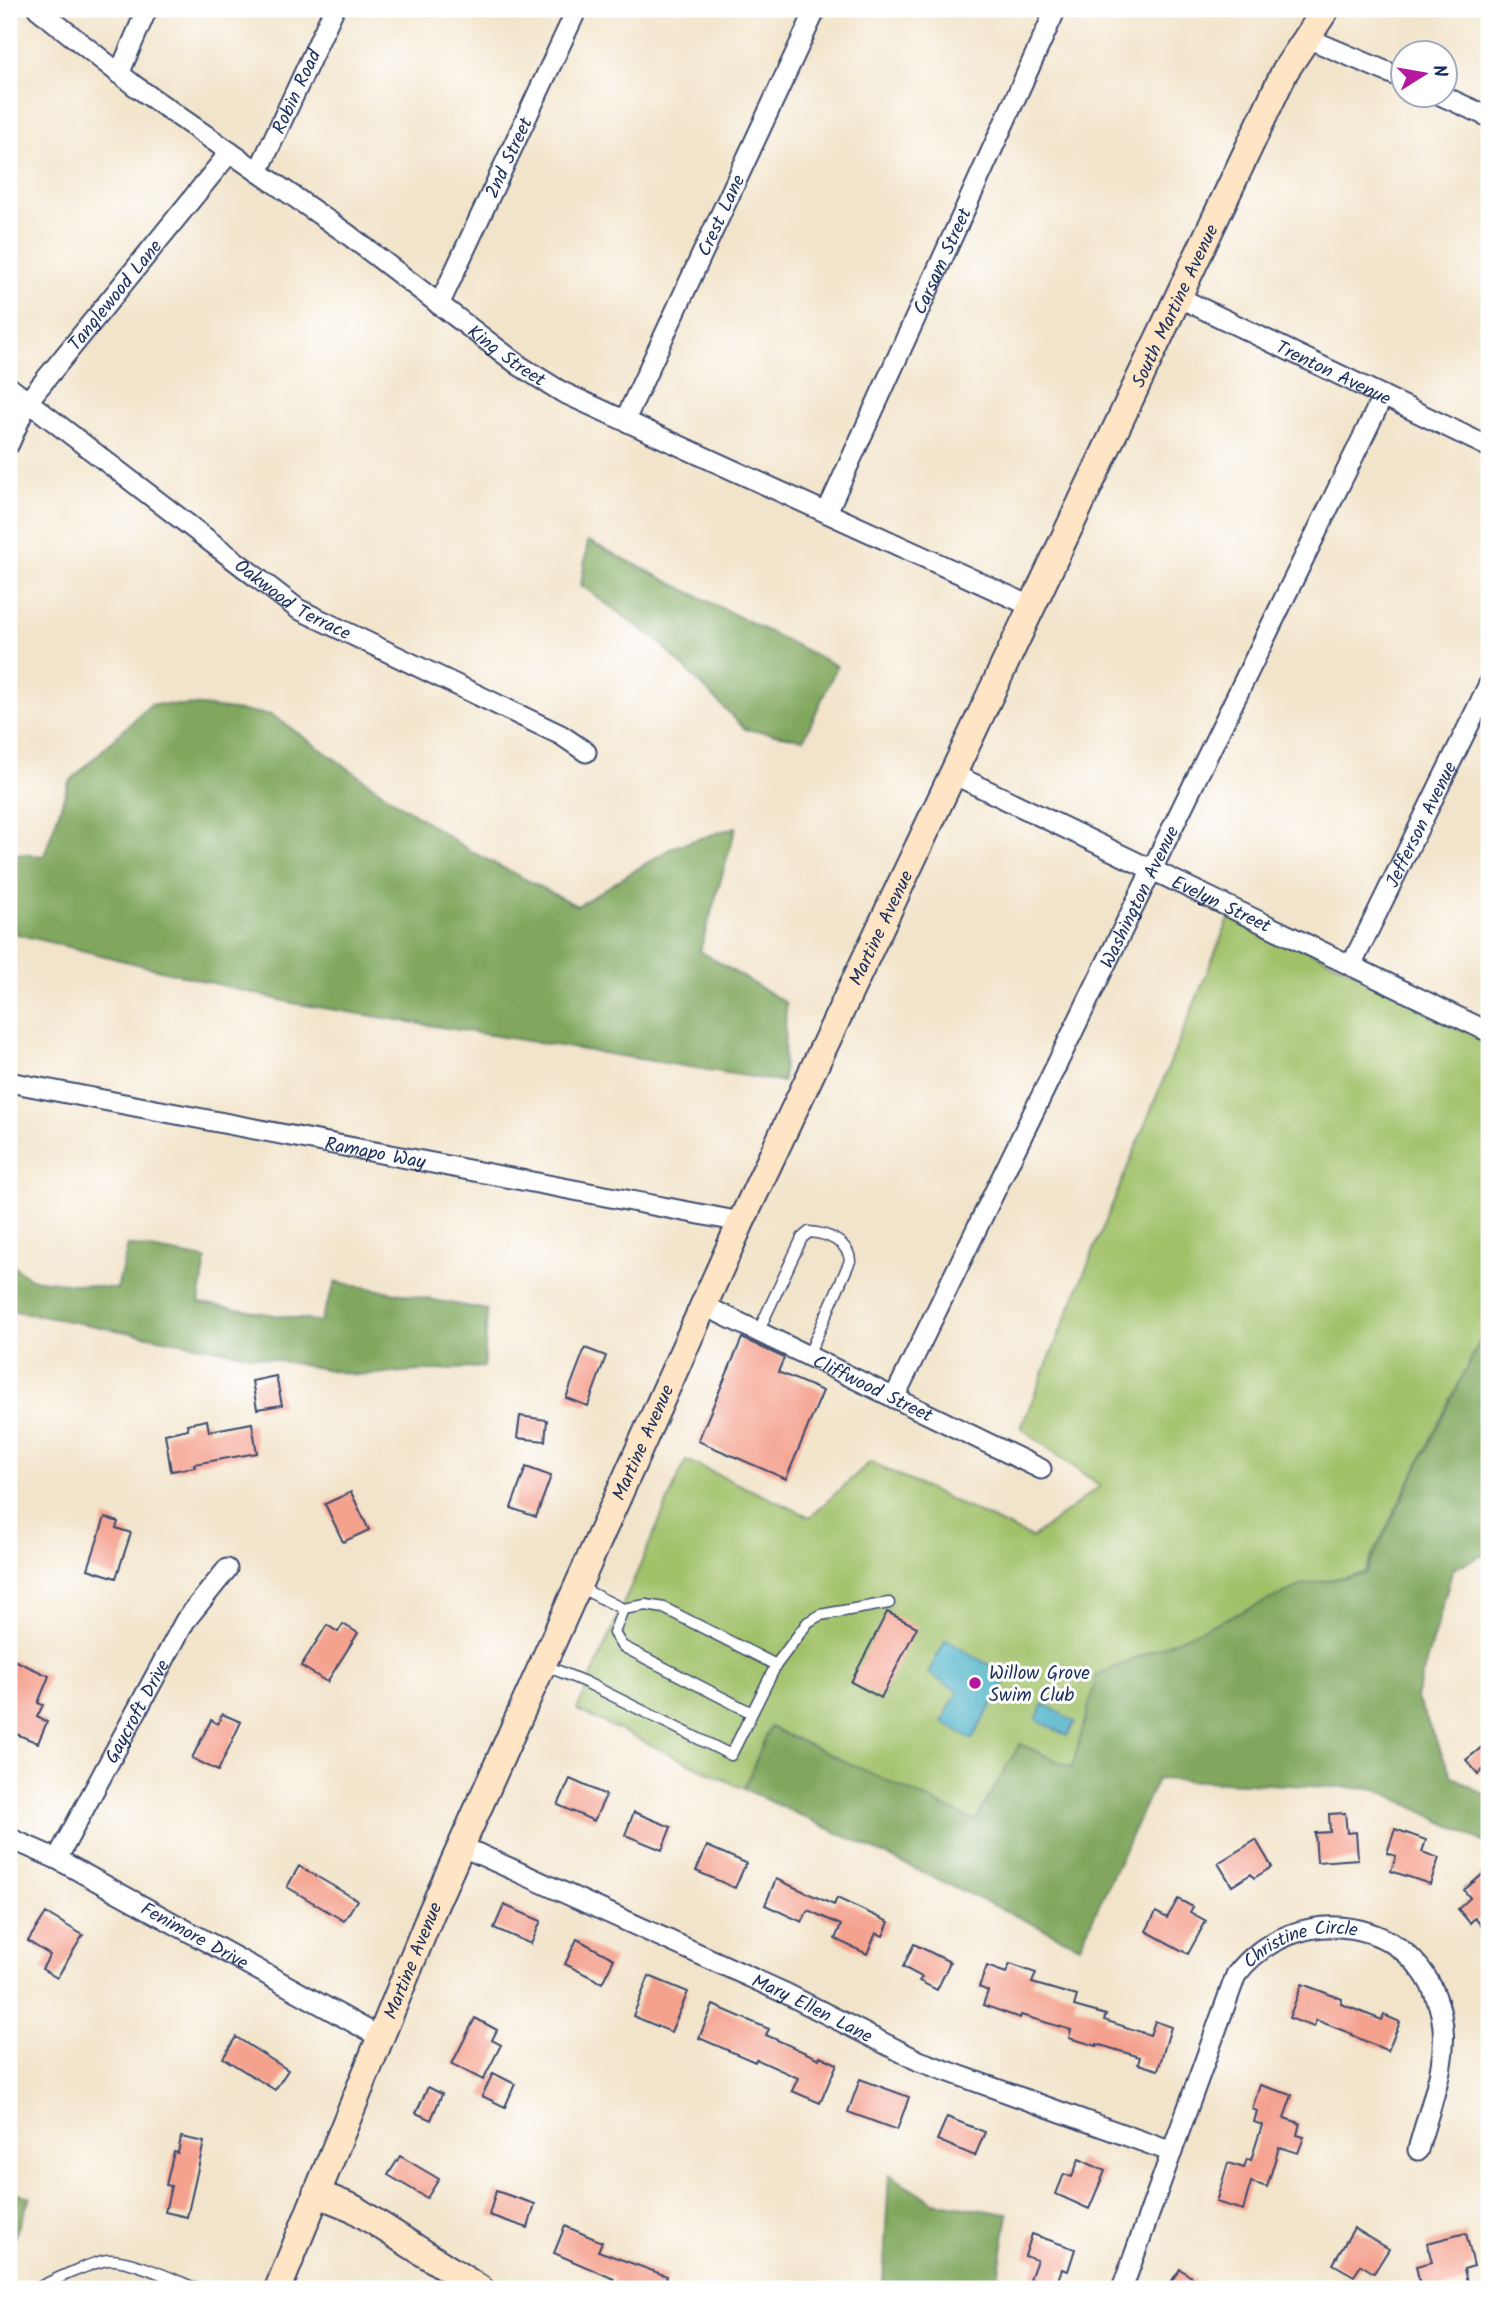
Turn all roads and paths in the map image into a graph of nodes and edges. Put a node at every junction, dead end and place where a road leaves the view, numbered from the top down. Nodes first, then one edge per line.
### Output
1 (38, 9) edge
2 (147, 9) edge
3 (334, 9) edge
4 (578, 9) edge
5 (816, 9) edge
6 (1056, 9) edge
7 (1326, 9) edge
8 (1307, 38) junction
9 (1390, 73) edge
10 (119, 74) junction
11 (1460, 104) edge
12 (1489, 117) edge
13 (230, 152) junction
14 (258, 172) junction
15 (1178, 297) junction
16 (439, 305) junction
17 (9, 387) edge
18 (1383, 396) junction
19 (27, 401) junction
20 (625, 420) junction
21 (9, 444) edge
22 (1489, 447) edge
23 (827, 512) junction
24 (1033, 607) junction
25 (1489, 684) edge
26 (586, 752) dead end
27 (953, 774) junction
28 (1151, 869) junction
29 (1351, 966) junction
30 (1489, 1032) edge
31 (9, 1082) edge
32 (741, 1222) junction
33 (705, 1306) junction
34 (758, 1332) junction
35 (808, 1356) junction
36 (894, 1398) junction
37 (1041, 1469) dead end
38 (227, 1569) dead end
39 (578, 1587) junction
40 (889, 1603) dead end
41 (623, 1609) junction
42 (543, 1664) junction
43 (776, 1665) junction
44 (752, 1713) junction
45 (9, 1838) edge
46 (461, 1846) junction
47 (57, 1859) junction
48 (380, 2037) junction
49 (1418, 2150) dead end
50 (1172, 2152) junction
51 (316, 2193) junction
52 (36, 2289) edge
53 (197, 2289) edge
54 (278, 2289) edge
55 (480, 2289) edge
56 (1122, 2289) edge

1 - 10 street, King Street
2 - 10 street
3 - 14 street, Robin Road
4 - 16 street, 2nd Street
5 - 20 street, Crest Lane
6 - 23 street, Carsam Street
7 - 8 main road, South Martine Avenue
8 - 9 street
8 - 15 main road, South Martine Avenue
10 - 13 street, King Street
11 - 12 street
13 - 14 street, King Street
13 - 19 street, Tanglewood Lane
14 - 16 street, King Street
15 - 18 street, Trenton Avenue
15 - 24 main road, South Martine Avenue
16 - 20 street, King Street
17 - 19 street
18 - 22 street, Trenton Avenue
18 - 28 street, Washington Avenue
19 - 21 street, Tanglewood Lane
19 - 26 street, Oakwood Terrace
20 - 23 street, King Street
23 - 24 street, King Street
24 - 27 main road, Martine Avenue
25 - 29 street, Jefferson Avenue
27 - 28 street, Evelyn Street
27 - 32 main road, Martine Avenue
28 - 29 street, Evelyn Street
28 - 36 street, Washington Avenue
29 - 30 street, Evelyn Street
31 - 32 street, Ramapo Way
32 - 33 main road, Martine Avenue
33 - 34 street, Cliffwood Street
33 - 39 main road, Martine Avenue
34 - 35 street, Cliffwood Street
34 - 35 lane
35 - 36 street, Cliffwood Street
36 - 37 street, Cliffwood Street
38 - 47 street, Gaycroft Drive
39 - 41 lane
39 - 42 main road, Martine Avenue
40 - 43 lane
41 - 43 lane
41 - 44 lane
42 - 44 lane
42 - 46 main road, Martine Avenue
43 - 44 lane
45 - 47 street, Fenimore Drive
46 - 48 main road, Martine Avenue
46 - 50 street, Mary Ellen Lane
47 - 48 street, Fenimore Drive
48 - 51 main road, Martine Avenue
49 - 50 street, Christine Circle
50 - 56 street, Christine Circle
51 - 54 main road, Martine Avenue
51 - 55 main road
52 - 53 lane

